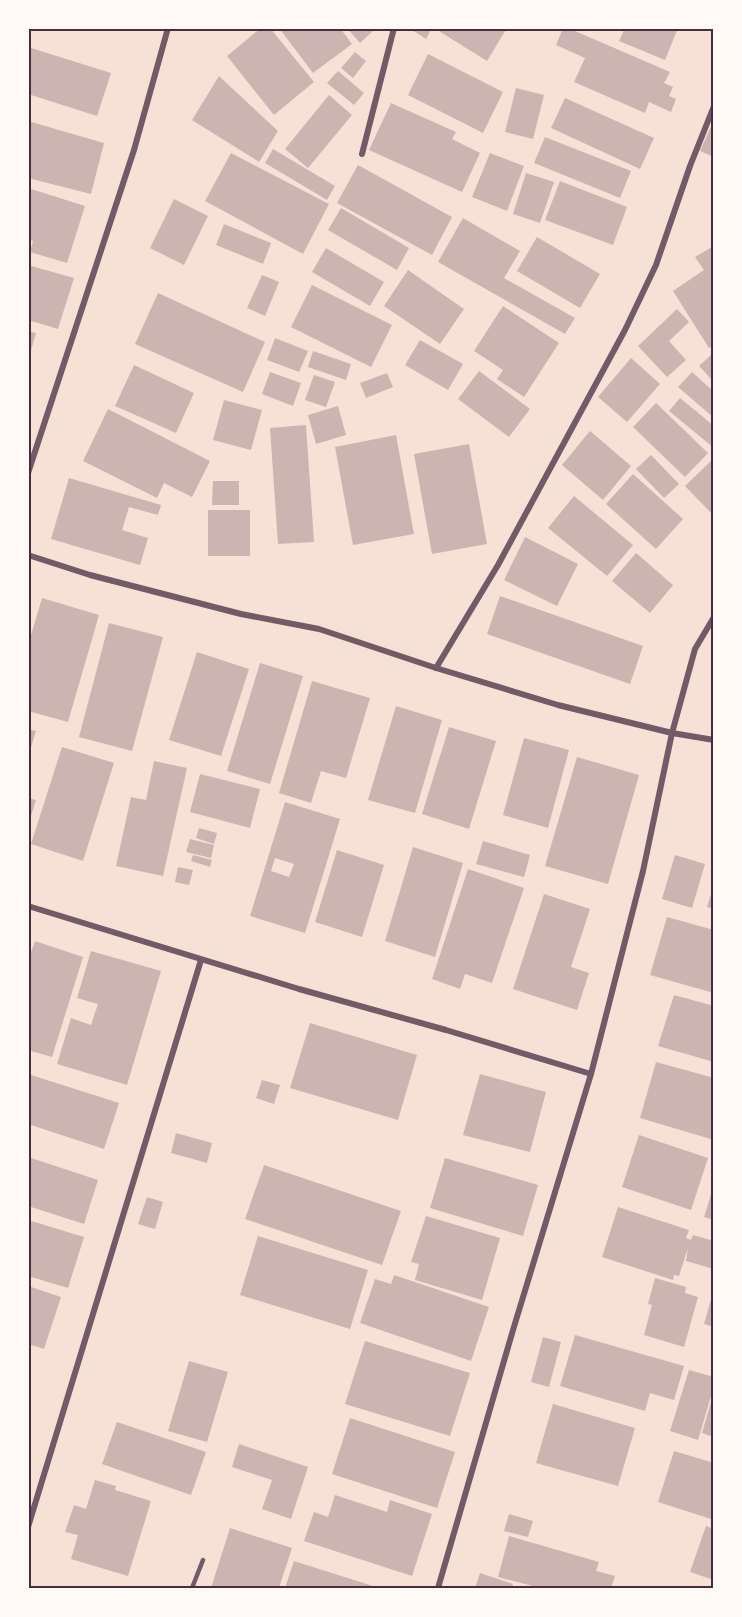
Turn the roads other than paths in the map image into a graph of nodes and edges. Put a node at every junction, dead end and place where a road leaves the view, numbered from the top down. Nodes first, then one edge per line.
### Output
1 (168, 28) edge
2 (394, 28) edge
3 (714, 106) edge
4 (362, 154) dead end
5 (28, 473) edge
6 (28, 555) edge
7 (714, 617) edge
8 (436, 668) junction
9 (672, 733) junction
10 (714, 740) edge
11 (28, 906) edge
12 (201, 960) junction
13 (591, 1074) junction
14 (28, 1527) edge
15 (202, 1560) dead end
16 (192, 1588) edge
17 (438, 1588) edge

1 - 5 street
2 - 4 street
3 - 8 street
6 - 8 street
7 - 9 street
8 - 9 street
9 - 10 street
9 - 13 street
11 - 12 street
12 - 13 street
12 - 14 street
13 - 17 street
15 - 16 lane

